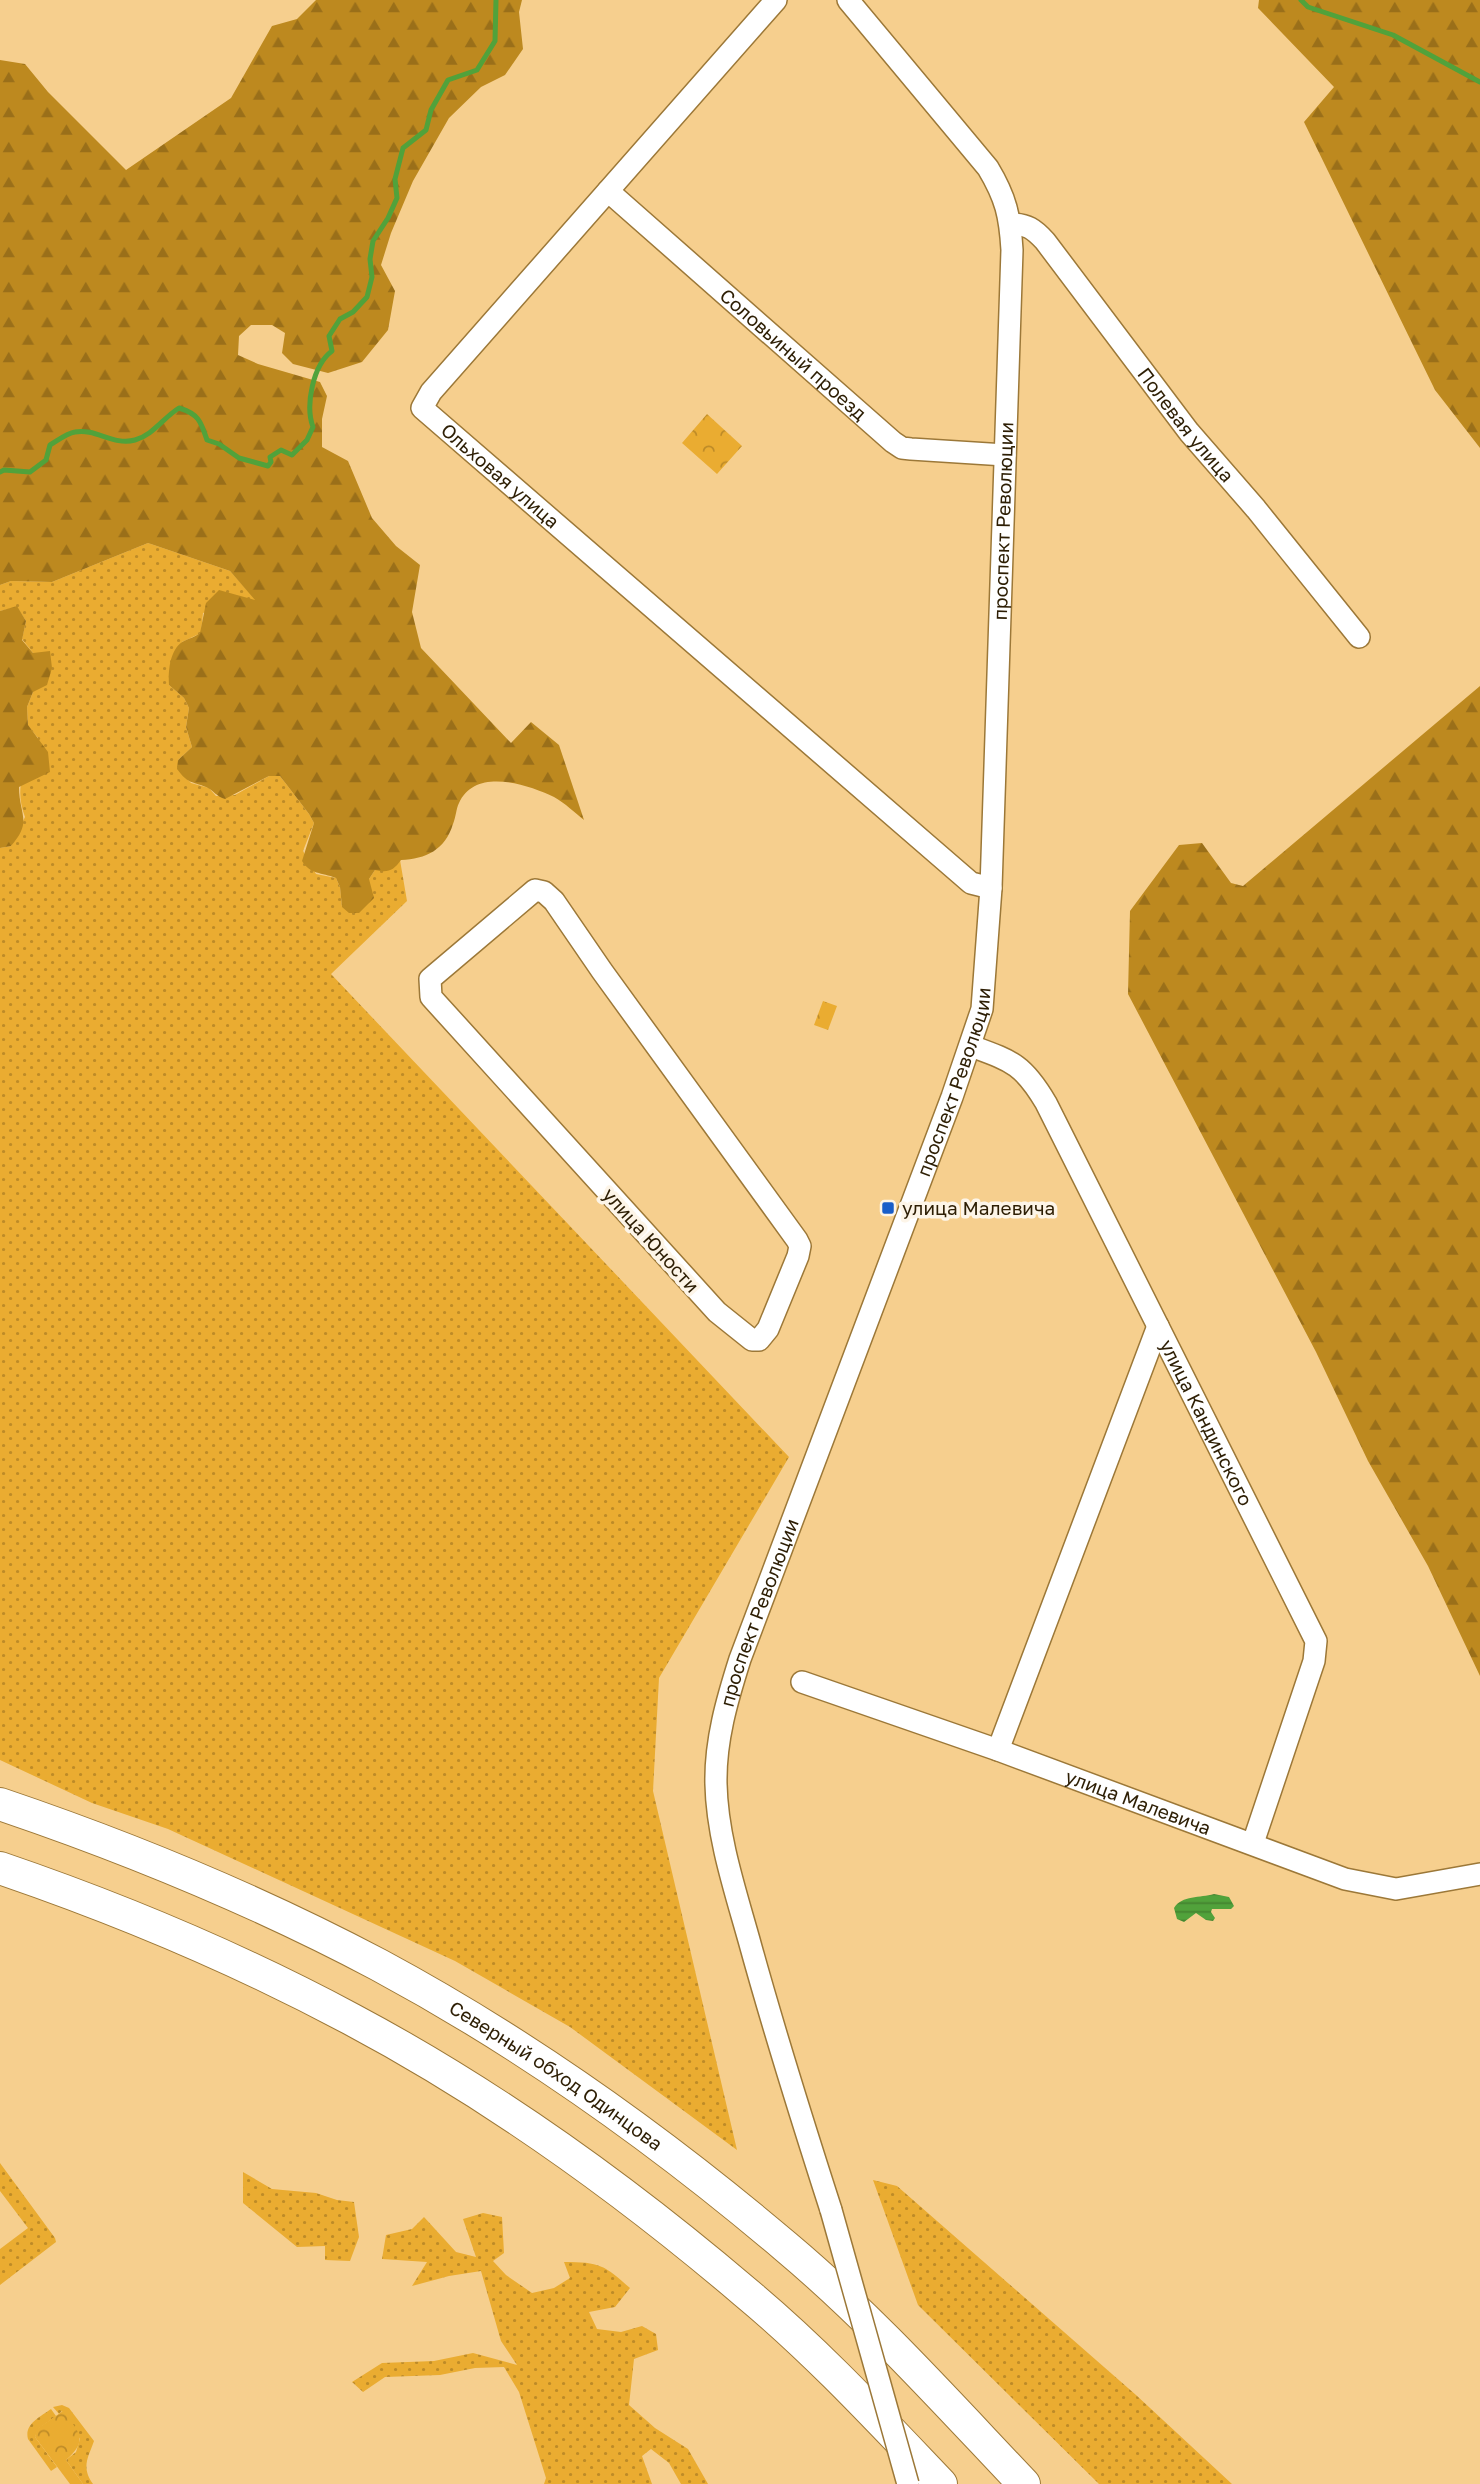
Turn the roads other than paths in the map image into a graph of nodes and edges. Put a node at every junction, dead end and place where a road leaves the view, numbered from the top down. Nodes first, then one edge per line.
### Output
1 (776, 0) edge
2 (848, 0) edge
3 (608, 191) junction
4 (1011, 224) junction
5 (1005, 455) junction
6 (1359, 637) dead end
7 (991, 888) junction
8 (602, 971) joint
9 (971, 1046) junction
10 (1158, 1326) junction
11 (802, 1682) dead end
12 (998, 1751) junction
13 (0, 1804) edge
14 (1253, 1843) junction
15 (0, 1868) edge
16 (1480, 1874) edge
17 (908, 2484) edge
18 (941, 2484) edge
19 (1024, 2484) edge

1 - 3 street, Ольховая улица
2 - 4 street, проспект Революции
3 - 5 street, Соловьиный проезд
3 - 7 street, Ольховая улица
4 - 5 street, проспект Революции
4 - 6 street, Полевая улица
5 - 7 street, проспект Революции
7 - 9 street, проспект Революции
8 - 8 street, улица Юности
9 - 10 street, улица Кандинского
9 - 17 street, проспект Революции, bridge
10 - 12 street
10 - 14 street, улица Кандинского
11 - 12 street, улица Малевича
12 - 14 street, улица Малевича
13 - 19 highway, Северный обход Одинцова
14 - 16 street, улица Малевича
15 - 18 highway

